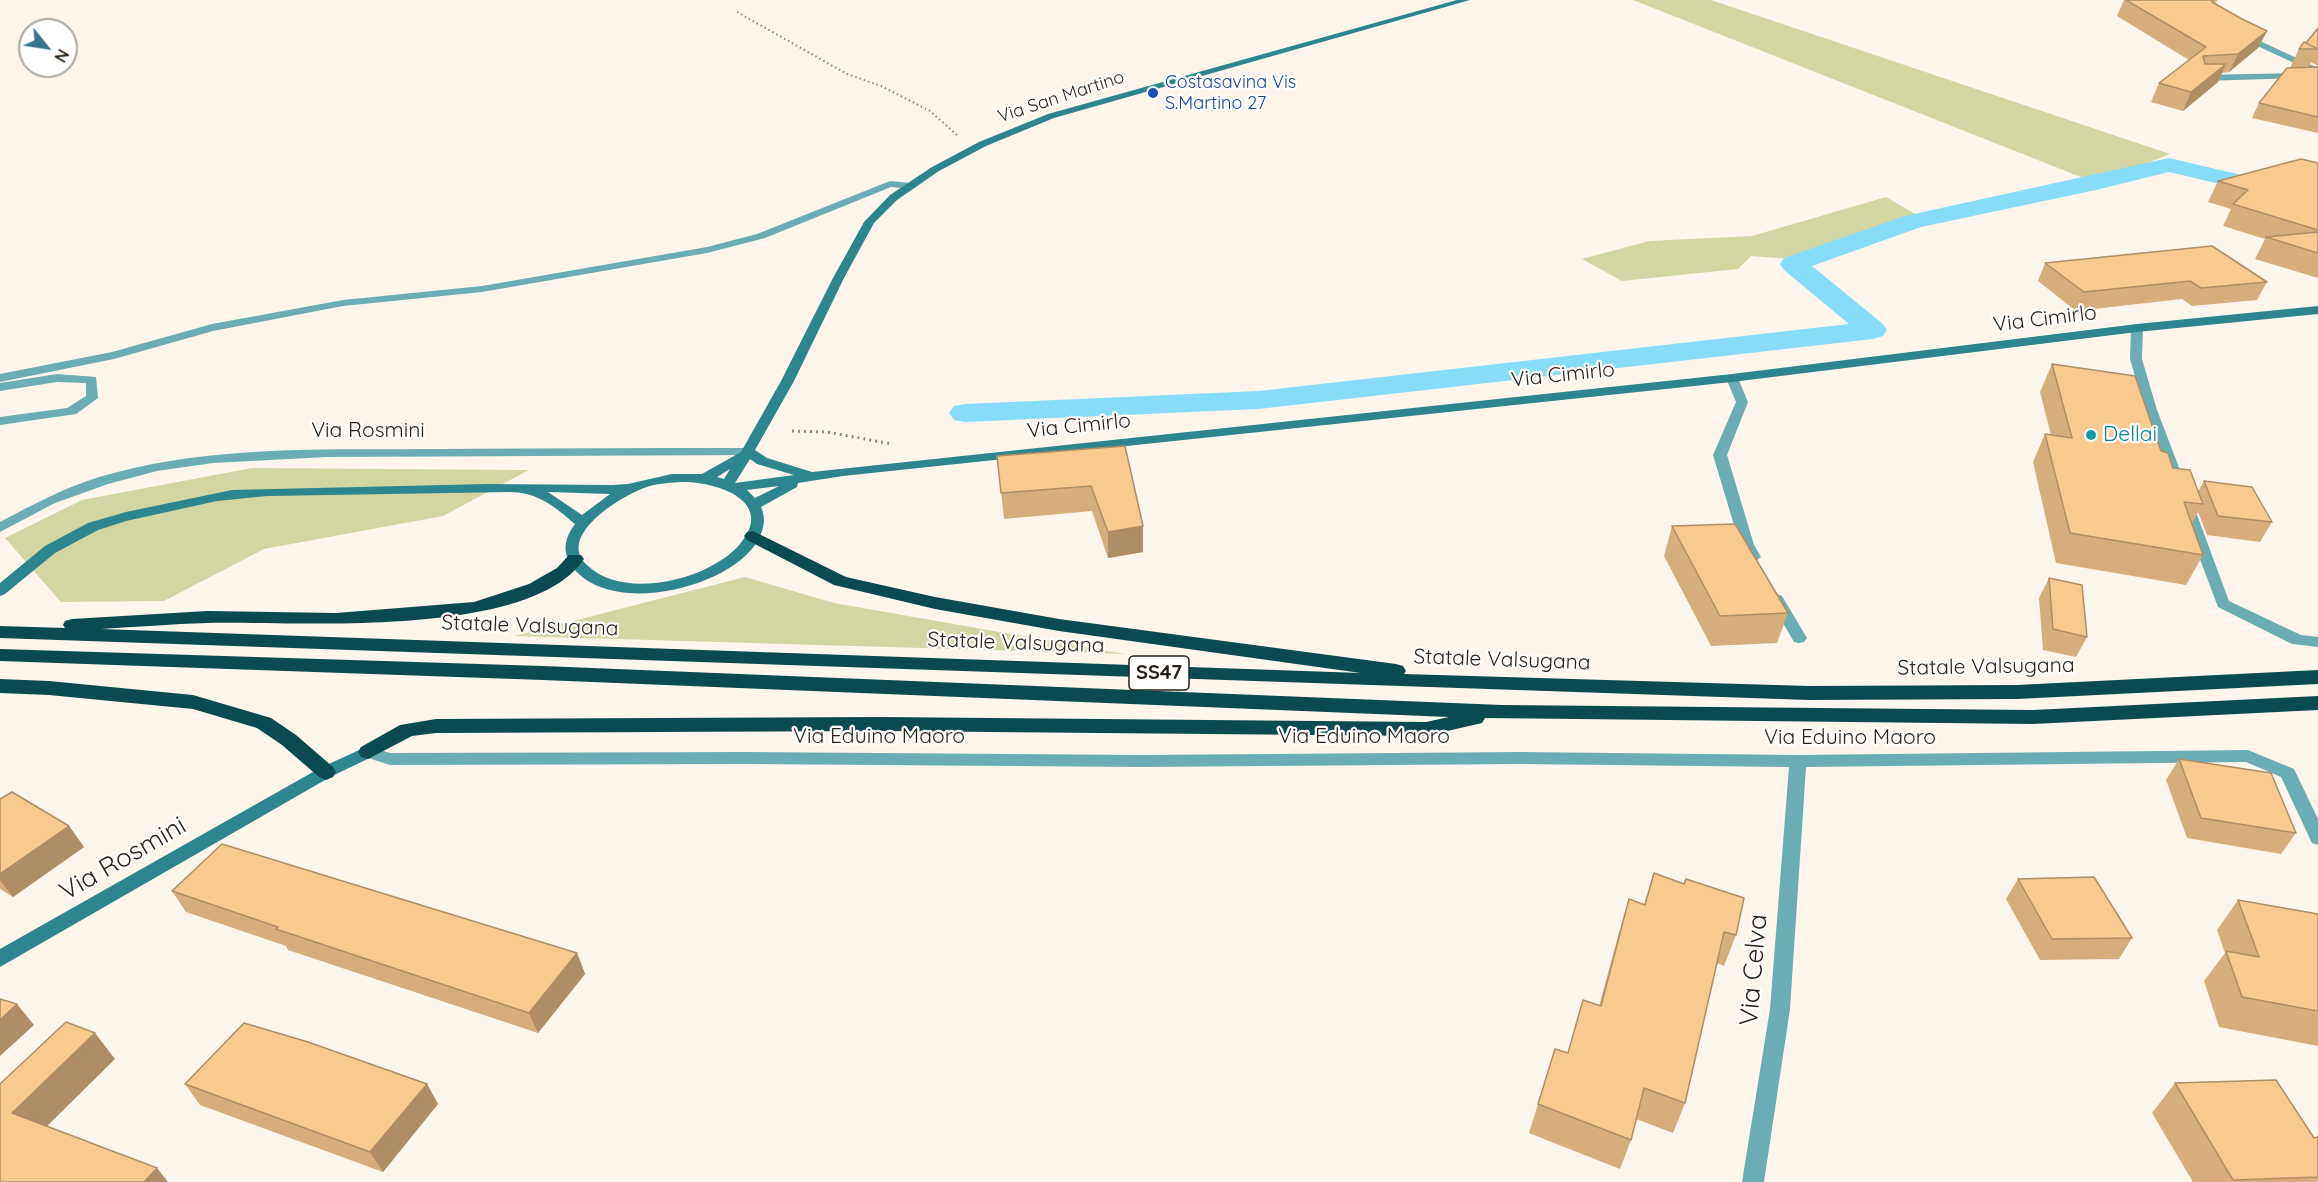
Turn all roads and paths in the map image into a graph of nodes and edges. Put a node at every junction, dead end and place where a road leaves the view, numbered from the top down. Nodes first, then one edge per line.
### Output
1 (1466, 0) edge
2 (737, 12) dead end
3 (2238, 33) edge
4 (2318, 74) edge
5 (2200, 78) edge
6 (974, 150) junction
7 (911, 186) junction
8 (2318, 310) edge
9 (2137, 328) junction
10 (0, 378) edge
11 (1732, 378) junction
12 (0, 387) edge
13 (0, 421) edge
14 (749, 452) junction
15 (811, 476) junction
16 (704, 479) junction
17 (731, 486) junction
18 (531, 488) junction
19 (628, 489) junction
20 (753, 505) junction
21 (582, 522) junction
22 (0, 528) edge
23 (753, 536) junction
24 (575, 559) junction
25 (1758, 566) edge
26 (5, 585) edge
27 (1770, 586) edge
28 (0, 631) edge
29 (1799, 638) dead end
30 (2318, 642) edge
31 (0, 655) edge
32 (2318, 677) edge
33 (1496, 684) junction
34 (0, 686) edge
35 (2318, 704) edge
36 (1502, 712) junction
37 (368, 752) junction
38 (1798, 761) junction
39 (326, 771) junction
40 (2318, 838) edge
41 (0, 959) edge
42 (1753, 1182) edge

1 - 6 street, Via San Martino
2 - 6 path
3 - 4 street
4 - 5 street
6 - 7 street, Via San Martino
7 - 10 street
7 - 14 street, Via San Martino
8 - 9 street, Via Cimirlo
9 - 11 street, Via Cimirlo
9 - 30 street
11 - 15 street, Via Cimirlo
11 - 25 street
12 - 13 street
14 - 15 street
14 - 16 street
14 - 17 street, Via San Martino
14 - 22 street, Via Rosmini
15 - 17 street, Via Cimirlo
15 - 20 street, Via Cimirlo
16 - 17 street
16 - 19 street
17 - 20 street
18 - 19 street
18 - 21 street
18 - 26 street
19 - 21 street
20 - 23 street
21 - 24 street
23 - 24 street
23 - 33 highway
24 - 28 highway
27 - 29 street
28 - 33 highway, Statale Valsugana / SS47
31 - 36 highway, SS47
32 - 33 highway, Statale Valsugana / SS47
34 - 39 highway
35 - 36 highway, SS47
36 - 37 highway
37 - 38 street, Via Eduino Maoro
37 - 39 street, Via Rosmini
38 - 40 street, Via Eduino Maoro
38 - 42 street, Via Celva
39 - 41 street, Via Rosmini

